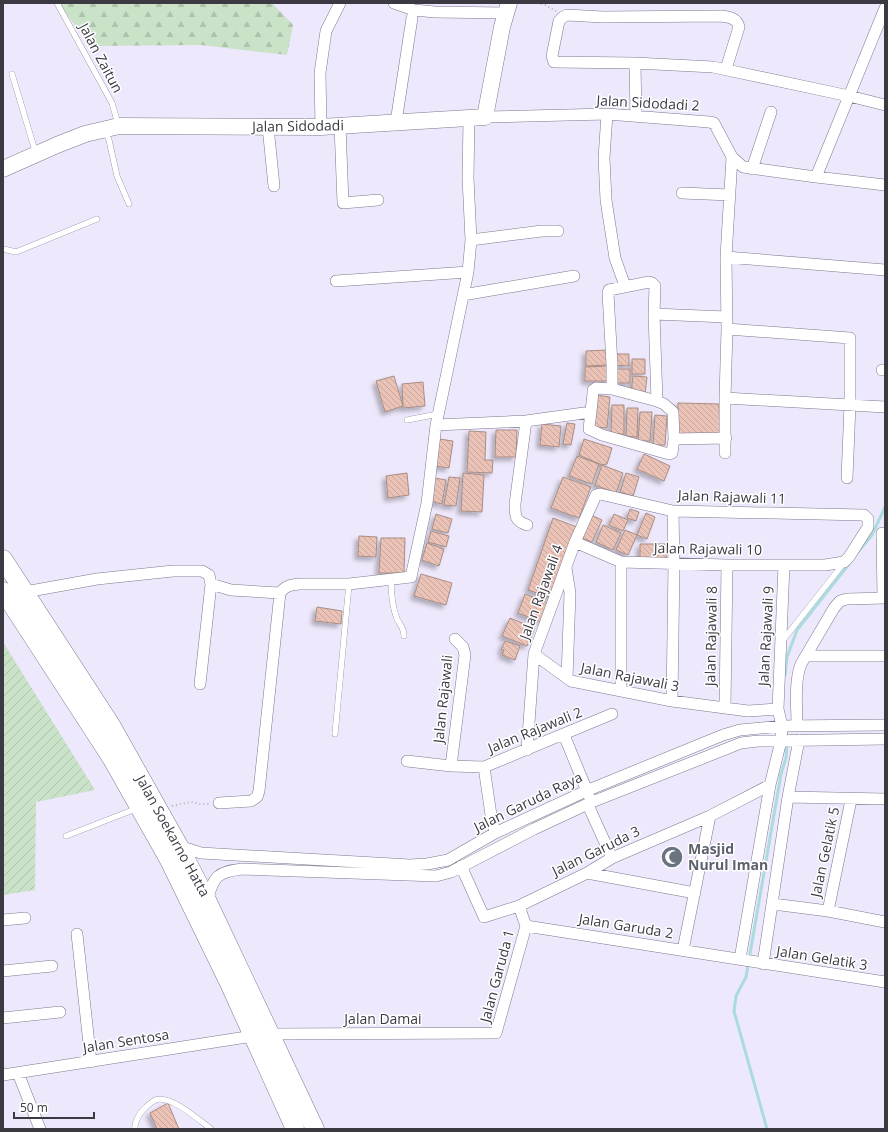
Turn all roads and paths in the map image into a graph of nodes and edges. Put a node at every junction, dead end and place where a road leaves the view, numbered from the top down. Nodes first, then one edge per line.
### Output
1 (57, 3) edge
2 (340, 3) edge
3 (394, 3) edge
4 (537, 3) edge
5 (508, 8) edge
6 (885, 8) edge
7 (418, 11) edge
8 (563, 17) junction
9 (635, 63) junction
10 (726, 69) junction
11 (12, 74) dead end
12 (849, 96) junction
13 (885, 105) edge
14 (771, 112) dead end
15 (607, 114) junction
16 (485, 117) junction
17 (636, 117) junction
18 (469, 119) junction
19 (396, 122) junction
20 (340, 126) junction
21 (268, 127) junction
22 (321, 127) junction
23 (112, 128) junction
24 (36, 154) junction
25 (732, 157) junction
26 (4, 164) edge
27 (752, 169) junction
28 (816, 177) junction
29 (885, 185) edge
30 (274, 186) dead end
31 (682, 194) dead end
32 (730, 195) junction
33 (378, 200) dead end
34 (129, 204) dead end
35 (97, 219) dead end
36 (558, 231) dead end
37 (471, 240) junction
38 (3, 249) edge
39 (726, 257) junction
40 (885, 270) edge
41 (468, 272) junction
42 (574, 276) dead end
43 (336, 281) dead end
44 (625, 286) junction
45 (463, 295) junction
46 (654, 314) junction
47 (726, 317) junction
48 (727, 329) junction
49 (612, 389) junction
50 (725, 398) junction
51 (657, 401) junction
52 (850, 405) junction
53 (885, 407) edge
54 (591, 412) junction
55 (439, 414) junction
56 (407, 420) dead end
57 (526, 421) junction
58 (436, 425) junction
59 (726, 438) junction
60 (674, 439) junction
61 (725, 453) dead end
62 (847, 478) dead end
63 (673, 511) junction
64 (527, 525) dead end
65 (882, 533) dead end
66 (575, 542) junction
67 (3, 558) edge
68 (621, 562) junction
69 (844, 562) junction
70 (674, 564) junction
71 (784, 564) junction
72 (727, 565) junction
73 (566, 567) junction
74 (391, 580) junction
75 (212, 584) junction
76 (349, 584) junction
77 (3, 591) edge
78 (25, 592) junction
79 (280, 593) junction
80 (884, 598) edge
81 (553, 601) junction
82 (570, 608) junction
83 (404, 636) dead end
84 (455, 639) dead end
85 (781, 643) junction
86 (534, 654) junction
87 (806, 656) junction
88 (885, 656) edge
89 (76, 670) junction
90 (567, 678) junction
91 (60, 679) junction
92 (200, 684) dead end
93 (620, 690) junction
94 (672, 701) junction
95 (725, 708) junction
96 (778, 709) junction
97 (612, 714) dead end
98 (885, 725) edge
99 (790, 726) junction
100 (335, 734) dead end
101 (564, 735) junction
102 (885, 739) edge
103 (796, 740) junction
104 (781, 741) junction
105 (527, 750) junction
106 (407, 761) dead end
107 (451, 766) junction
108 (484, 767) junction
109 (770, 785) junction
110 (586, 791) junction
111 (788, 797) junction
112 (885, 799) edge
113 (851, 800) junction
114 (219, 803) joint
115 (590, 804) junction
116 (140, 807) junction
117 (159, 810) junction
118 (710, 816) junction
119 (495, 833) junction
120 (66, 836) dead end
121 (179, 846) junction
122 (612, 858) junction
123 (461, 866) junction
124 (587, 873) junction
125 (695, 894) junction
126 (207, 900) junction
127 (773, 904) junction
128 (519, 906) junction
129 (828, 911) junction
130 (24, 918) dead end
131 (885, 919) edge
132 (3, 920) edge
133 (526, 926) junction
134 (77, 934) dead end
135 (683, 950) junction
136 (741, 960) junction
137 (759, 963) junction
138 (52, 966) dead end
139 (3, 971) edge
140 (885, 982) edge
141 (60, 1012) dead end
142 (3, 1018) edge
143 (496, 1033) joint
144 (270, 1034) junction
145 (253, 1036) junction
146 (91, 1062) junction
147 (18, 1073) junction
148 (3, 1075) edge
149 (40, 1129) edge
150 (135, 1129) edge
151 (211, 1129) edge
152 (295, 1129) edge
153 (315, 1129) edge

1 - 23 lane, Jalan Zaitun
2 - 22 street
3 - 7 street
4 - 8 path
5 - 7 street
5 - 16 street
6 - 12 street
7 - 19 street
8 - 9 street
8 - 10 street
9 - 10 street
9 - 17 street
10 - 12 street
11 - 24 lane
12 - 13 street
12 - 28 street
14 - 27 street
15 - 16 street, Jalan Sidodadi 2
15 - 17 street, Jalan Sidodadi 2
15 - 44 street
16 - 18 street, Jalan Sidodadi
17 - 25 street, Jalan Sidodadi 2
18 - 19 street, Jalan Sidodadi
18 - 37 street
19 - 20 street, Jalan Sidodadi
20 - 22 street, Jalan Sidodadi
20 - 33 street
21 - 22 street, Jalan Sidodadi
21 - 23 street, Jalan Sidodadi
21 - 30 street
23 - 24 street, Jalan Sidodadi
23 - 34 lane, Jalan Zaitun
24 - 26 street, Jalan Sidodadi
25 - 27 street, Jalan Sidodadi 2
25 - 32 street
27 - 28 street, Jalan Sidodadi 2
28 - 29 street, Jalan Sidodadi 2
31 - 32 street
32 - 39 street
35 - 38 lane
36 - 37 street
37 - 41 street
39 - 40 street
39 - 47 street
41 - 43 street
41 - 45 street
42 - 45 street
44 - 46 street
44 - 49 street
45 - 55 street
46 - 47 street
46 - 51 street
47 - 48 street
48 - 50 street
48 - 52 street
49 - 51 street
49 - 54 street
50 - 52 street
50 - 59 street
51 - 60 street
52 - 53 street
52 - 62 street
54 - 57 street
54 - 60 street
55 - 56 lane
55 - 58 street
57 - 58 street
57 - 64 street
58 - 74 street
59 - 60 street
59 - 61 street
63 - 66 street, Jalan Rajawali 11
63 - 69 street, Jalan Rajawali 11
63 - 70 street
65 - 80 street
66 - 68 street, Jalan Rajawali 10
66 - 73 street, Jalan Rajawali 4
67 - 78 main road, Jalan Soekarno Hatta
68 - 70 street, Jalan Rajawali 10
68 - 93 street
69 - 71 street, Jalan Rajawali 10
69 - 85 lane
70 - 72 street, Jalan Rajawali 10
70 - 94 street
71 - 72 street, Jalan Rajawali 10
71 - 85 street, Jalan Rajawali 9
72 - 95 street, Jalan Rajawali 8
73 - 81 street, Jalan Rajawali 4
73 - 82 street
74 - 76 street
74 - 83 lane
75 - 78 street
75 - 79 street
75 - 92 street
76 - 79 street
76 - 100 lane
77 - 91 main road, Jalan Soekarno Hatta
78 - 89 main road, Jalan Soekarno Hatta
79 - 114 street
80 - 87 street
81 - 82 street
81 - 86 street, Jalan Rajawali 4
82 - 90 street
84 - 107 street, Jalan Rajawali
85 - 96 street, Jalan Rajawali 9
86 - 90 street, Jalan Rajawali 3
86 - 105 street
87 - 88 street
87 - 99 street
89 - 91 main road
89 - 117 main road, Jalan Soekarno Hatta
90 - 93 street, Jalan Rajawali 3
91 - 116 main road, Jalan Soekarno Hatta
93 - 94 street, Jalan Rajawali 3
94 - 95 street, Jalan Rajawali 3
95 - 96 street, Jalan Rajawali 3
96 - 99 street, Jalan Rajawali 9
97 - 101 street, Jalan Rajawali 2
98 - 99 street, Jalan Garuda Raya
99 - 104 street
99 - 110 street, Jalan Garuda Raya
101 - 105 street, Jalan Rajawali 2
101 - 110 street
102 - 103 street
103 - 104 street, Jalan Garuda Raya
103 - 111 street
104 - 109 street
104 - 115 street, Jalan Garuda Raya
105 - 108 street, Jalan Rajawali 2
106 - 107 street
107 - 108 street
108 - 119 street, Jalan Rajawali 2
109 - 118 street, Jalan Garuda 3
109 - 136 street
110 - 115 street
110 - 119 street, Jalan Garuda Raya
111 - 113 street
111 - 127 street
112 - 113 street
113 - 129 street, Jalan Gelatik 5
114 - 117 path
115 - 122 street
115 - 123 street, Jalan Garuda Raya
116 - 120 lane
116 - 145 main road, Jalan Soekarno Hatta
117 - 121 main road, Jalan Soekarno Hatta
118 - 122 street, Jalan Garuda 3
118 - 125 street
119 - 121 street, Jalan Garuda Raya
121 - 126 main road, Jalan Soekarno Hatta
122 - 124 street, Jalan Garuda 3
123 - 126 street, Jalan Garuda Raya
123 - 128 street, Jalan Garuda 3
124 - 125 street
124 - 128 street, Jalan Garuda 3
125 - 135 street
126 - 144 main road, Jalan Soekarno Hatta
127 - 129 street
127 - 137 street
128 - 133 street
129 - 131 street
130 - 132 street
133 - 135 street, Jalan Garuda 2
133 - 143 street, Jalan Garuda 1
134 - 146 street
135 - 136 street, Jalan Garuda 2
136 - 137 street, Jalan Garuda 2
137 - 140 street, Jalan Gelatik 3
138 - 139 street
141 - 142 street
143 - 144 street, Jalan Damai
144 - 153 main road, Jalan Soekarno Hatta
145 - 146 street, Jalan Sentosa
145 - 152 main road, Jalan Soekarno Hatta
146 - 147 street, Jalan Sentosa
147 - 148 street, Jalan Sentosa
147 - 149 street
150 - 151 lane

